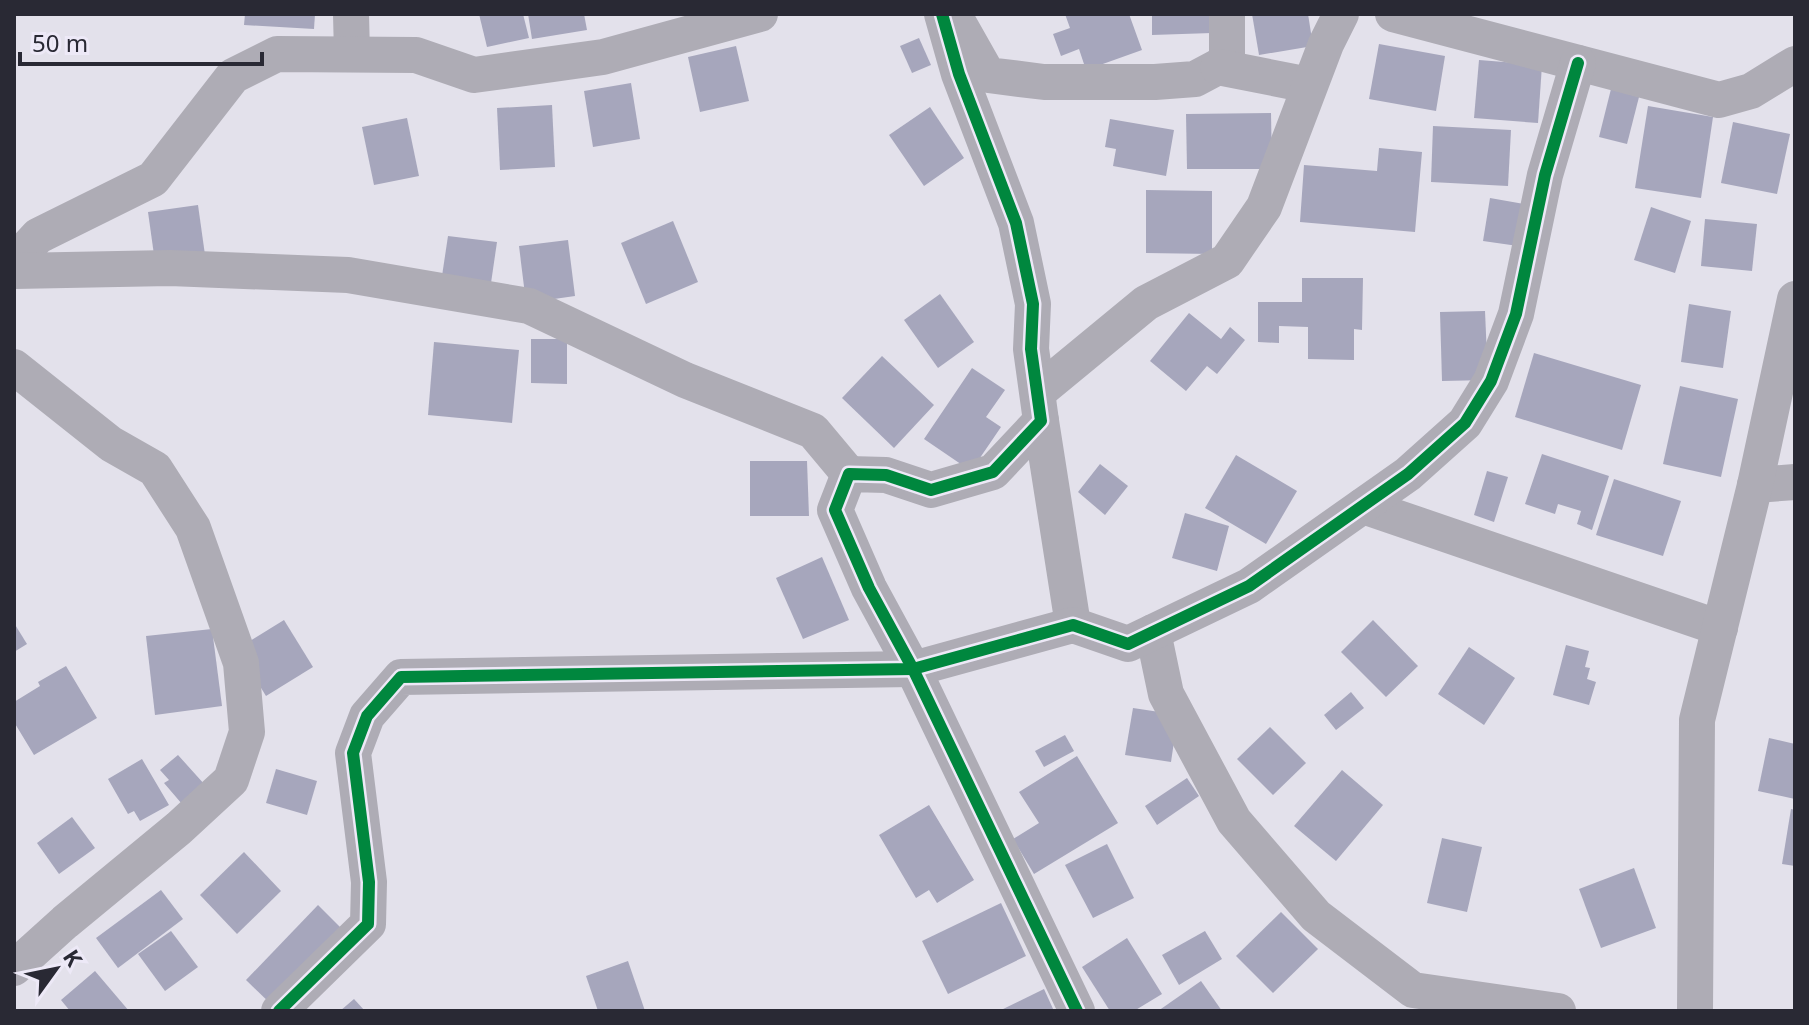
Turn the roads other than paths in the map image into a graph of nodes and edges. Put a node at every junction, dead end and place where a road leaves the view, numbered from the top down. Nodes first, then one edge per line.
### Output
1 (351, 14) edge
2 (760, 14) edge
3 (942, 14) edge
4 (953, 14) edge
5 (1227, 14) edge
6 (1341, 14) edge
7 (1393, 14) edge
8 (352, 54) junction
9 (1578, 63) junction
10 (1795, 64) edge
11 (1218, 67) junction
12 (1309, 85) junction
13 (14, 262) edge
14 (14, 271) edge
15 (1795, 299) edge
16 (14, 367) edge
17 (1040, 406) junction
18 (849, 474) junction
19 (1795, 482) edge
20 (1755, 485) junction
21 (1363, 506) junction
22 (1073, 625) junction
23 (1720, 628) junction
24 (1153, 632) junction
25 (913, 669) junction
26 (14, 968) edge
27 (279, 1011) edge
28 (1077, 1011) edge
29 (1558, 1011) edge
30 (1695, 1011) edge

1 - 8 street
2 - 8 street
3 - 17 street
4 - 11 street
5 - 11 street
6 - 12 street
7 - 9 street
8 - 13 street
9 - 10 street
9 - 21 street
11 - 12 street
12 - 17 street
14 - 18 street
15 - 20 street
16 - 26 street
17 - 18 street
17 - 22 street
18 - 25 street
19 - 20 street
20 - 23 street
21 - 23 street
21 - 24 street
22 - 24 street
22 - 25 street
23 - 30 street
24 - 29 street
25 - 27 street
25 - 28 street

